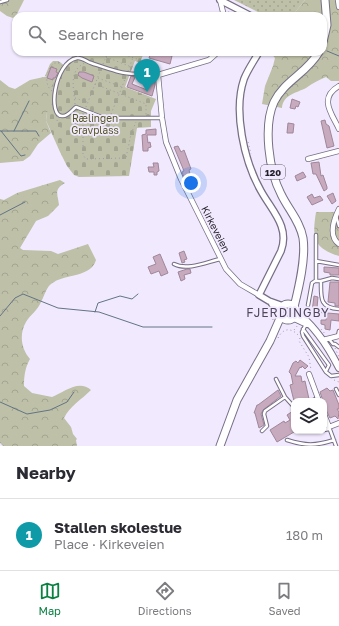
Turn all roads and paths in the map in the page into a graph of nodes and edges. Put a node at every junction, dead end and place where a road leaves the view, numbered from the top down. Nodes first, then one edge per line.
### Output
1 (7, 0) edge
2 (220, 0) edge
3 (326, 0) edge
4 (338, 0) edge
5 (0, 2) edge
6 (339, 7) edge
7 (223, 12) edge
8 (243, 12) edge
9 (326, 12) edge
10 (128, 56) edge
11 (214, 56) edge
12 (256, 56) edge
13 (318, 56) edge
14 (106, 57) dead end
15 (87, 62) junction
16 (140, 63) dead end
17 (129, 66) dead end
18 (64, 68) junction
19 (136, 74) joint
20 (132, 84) dead end
21 (339, 86) edge
22 (122, 87) dead end
23 (55, 92) junction
24 (119, 94) junction
25 (75, 98) junction
26 (88, 102) junction
27 (76, 107) junction
28 (84, 111) junction
29 (58, 115) junction
30 (137, 117) junction
31 (110, 118) junction
32 (146, 118) junction
33 (162, 118) junction
34 (339, 129) edge
35 (63, 130) dead end
36 (247, 136) dead end
37 (339, 151) edge
38 (252, 155) dead end
39 (308, 158) dead end
40 (339, 209) edge
41 (336, 216) junction
42 (339, 226) edge
43 (316, 235) dead end
44 (339, 244) edge
45 (221, 258) junction
46 (316, 261) junction
47 (174, 264) dead end
48 (339, 265) edge
49 (339, 279) edge
50 (321, 280) junction
51 (316, 281) junction
52 (259, 295) junction
53 (308, 305) dead end
54 (272, 309) dead end
55 (339, 309) edge
56 (288, 311) junction
57 (300, 322) dead end
58 (274, 323) dead end
59 (307, 325) junction
60 (339, 330) edge
61 (293, 331) junction
62 (298, 336) dead end
63 (338, 336) edge
64 (300, 338) dead end
65 (326, 339) junction
66 (272, 342) junction
67 (333, 344) junction
68 (339, 347) edge
69 (339, 357) edge
70 (339, 368) edge
71 (326, 372) junction
72 (309, 374) joint
73 (339, 375) edge
74 (276, 379) dead end
75 (334, 380) dead end
76 (339, 382) edge
77 (336, 389) dead end
78 (339, 396) edge
79 (285, 397) junction
80 (318, 398) edge
81 (291, 404) edge
82 (327, 422) edge
83 (339, 423) edge
84 (329, 428) junction
85 (262, 431) dead end
86 (287, 440) dead end
87 (334, 440) junction
88 (0, 442) edge
89 (4, 446) edge
90 (220, 446) edge
91 (336, 446) edge

1 - 5 lane
2 - 7 street
2 - 8 street
3 - 9 main road
4 - 6 street
10 - 16 path
11 - 33 street, Kirkeveien
12 - 52 street
13 - 56 main road, 120
14 - 17 path
15 - 18 lane
15 - 19 lane
15 - 25 path
18 - 23 lane
18 - 23 path
19 - 20 path
21 - 34 street
22 - 24 path
23 - 29 lane
24 - 26 path
24 - 31 path
24 - 32 path
25 - 26 path
25 - 27 path
26 - 28 path
27 - 28 lane
27 - 29 lane
28 - 30 path
28 - 31 lane
29 - 35 path
30 - 31 lane
30 - 32 lane
32 - 33 lane
33 - 45 street, Kirkeveien
36 - 38 path
37 - 39 street
40 - 41 street
41 - 42 lane
41 - 44 street
43 - 46 lane
45 - 47 lane
45 - 52 street, Kirkeveien
46 - 48 lane
46 - 51 lane
49 - 50 lane
50 - 51 lane
50 - 55 lane
51 - 53 lane
52 - 56 street, Kirkeveien
54 - 58 path
56 - 59 main road
56 - 66 main road, 120
57 - 61 path
59 - 65 main road
59 - 71 lane
59 - 71 lane
60 - 63 lane
61 - 62 path
61 - 66 path
63 - 65 street
64 - 72 path
65 - 67 lane
65 - 70 main road
66 - 90 main road, 120
67 - 68 lane
67 - 69 path
71 - 73 lane
72 - 80 street
74 - 79 lane
75 - 76 path
77 - 78 lane
79 - 81 lane
79 - 85 lane
82 - 84 street
83 - 84 street
84 - 87 lane
86 - 87 lane
87 - 91 lane
88 - 89 path

